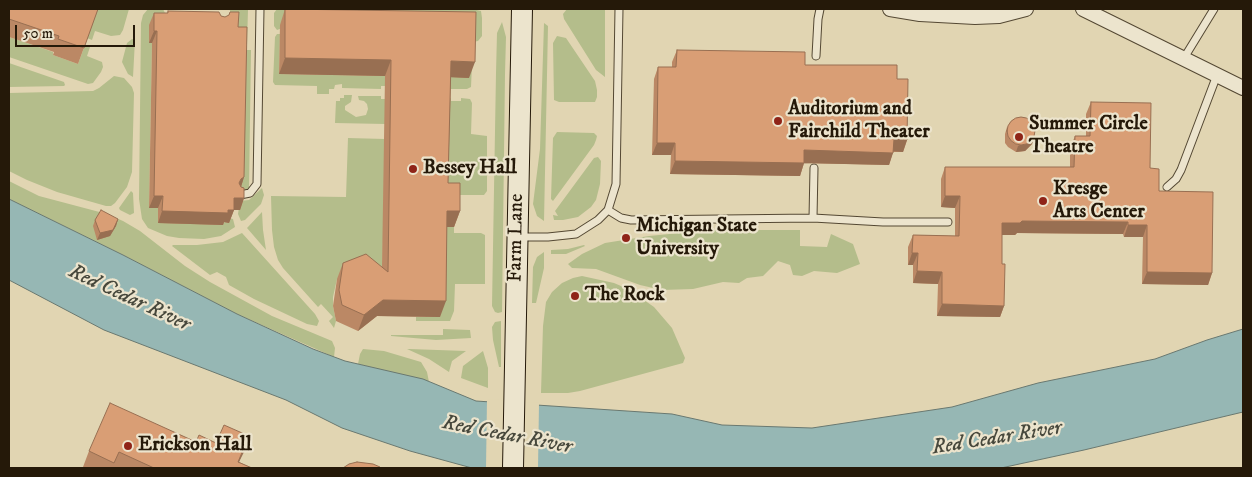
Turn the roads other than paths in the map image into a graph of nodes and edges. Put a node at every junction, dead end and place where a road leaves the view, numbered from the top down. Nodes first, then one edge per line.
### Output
1 (260, 9) edge
2 (522, 9) edge
3 (619, 9) edge
4 (820, 9) edge
5 (890, 9) edge
6 (1026, 9) edge
7 (1084, 9) edge
8 (1214, 9) edge
9 (816, 56) dead end
10 (1184, 58) junction
11 (1218, 75) junction
12 (1243, 88) edge
13 (814, 168) dead end
14 (1166, 186) dead end
15 (240, 195) edge
16 (608, 210) junction
17 (813, 218) junction
18 (948, 222) dead end
19 (517, 237) junction
20 (513, 468) edge

1 - 15 lane
2 - 19 street, Farm Lane
3 - 16 lane
4 - 9 lane
5 - 6 street
7 - 10 street
8 - 10 lane
10 - 11 street
11 - 12 street
11 - 14 lane
13 - 17 lane
16 - 17 lane
16 - 19 lane
17 - 18 lane
19 - 20 street, Farm Lane

